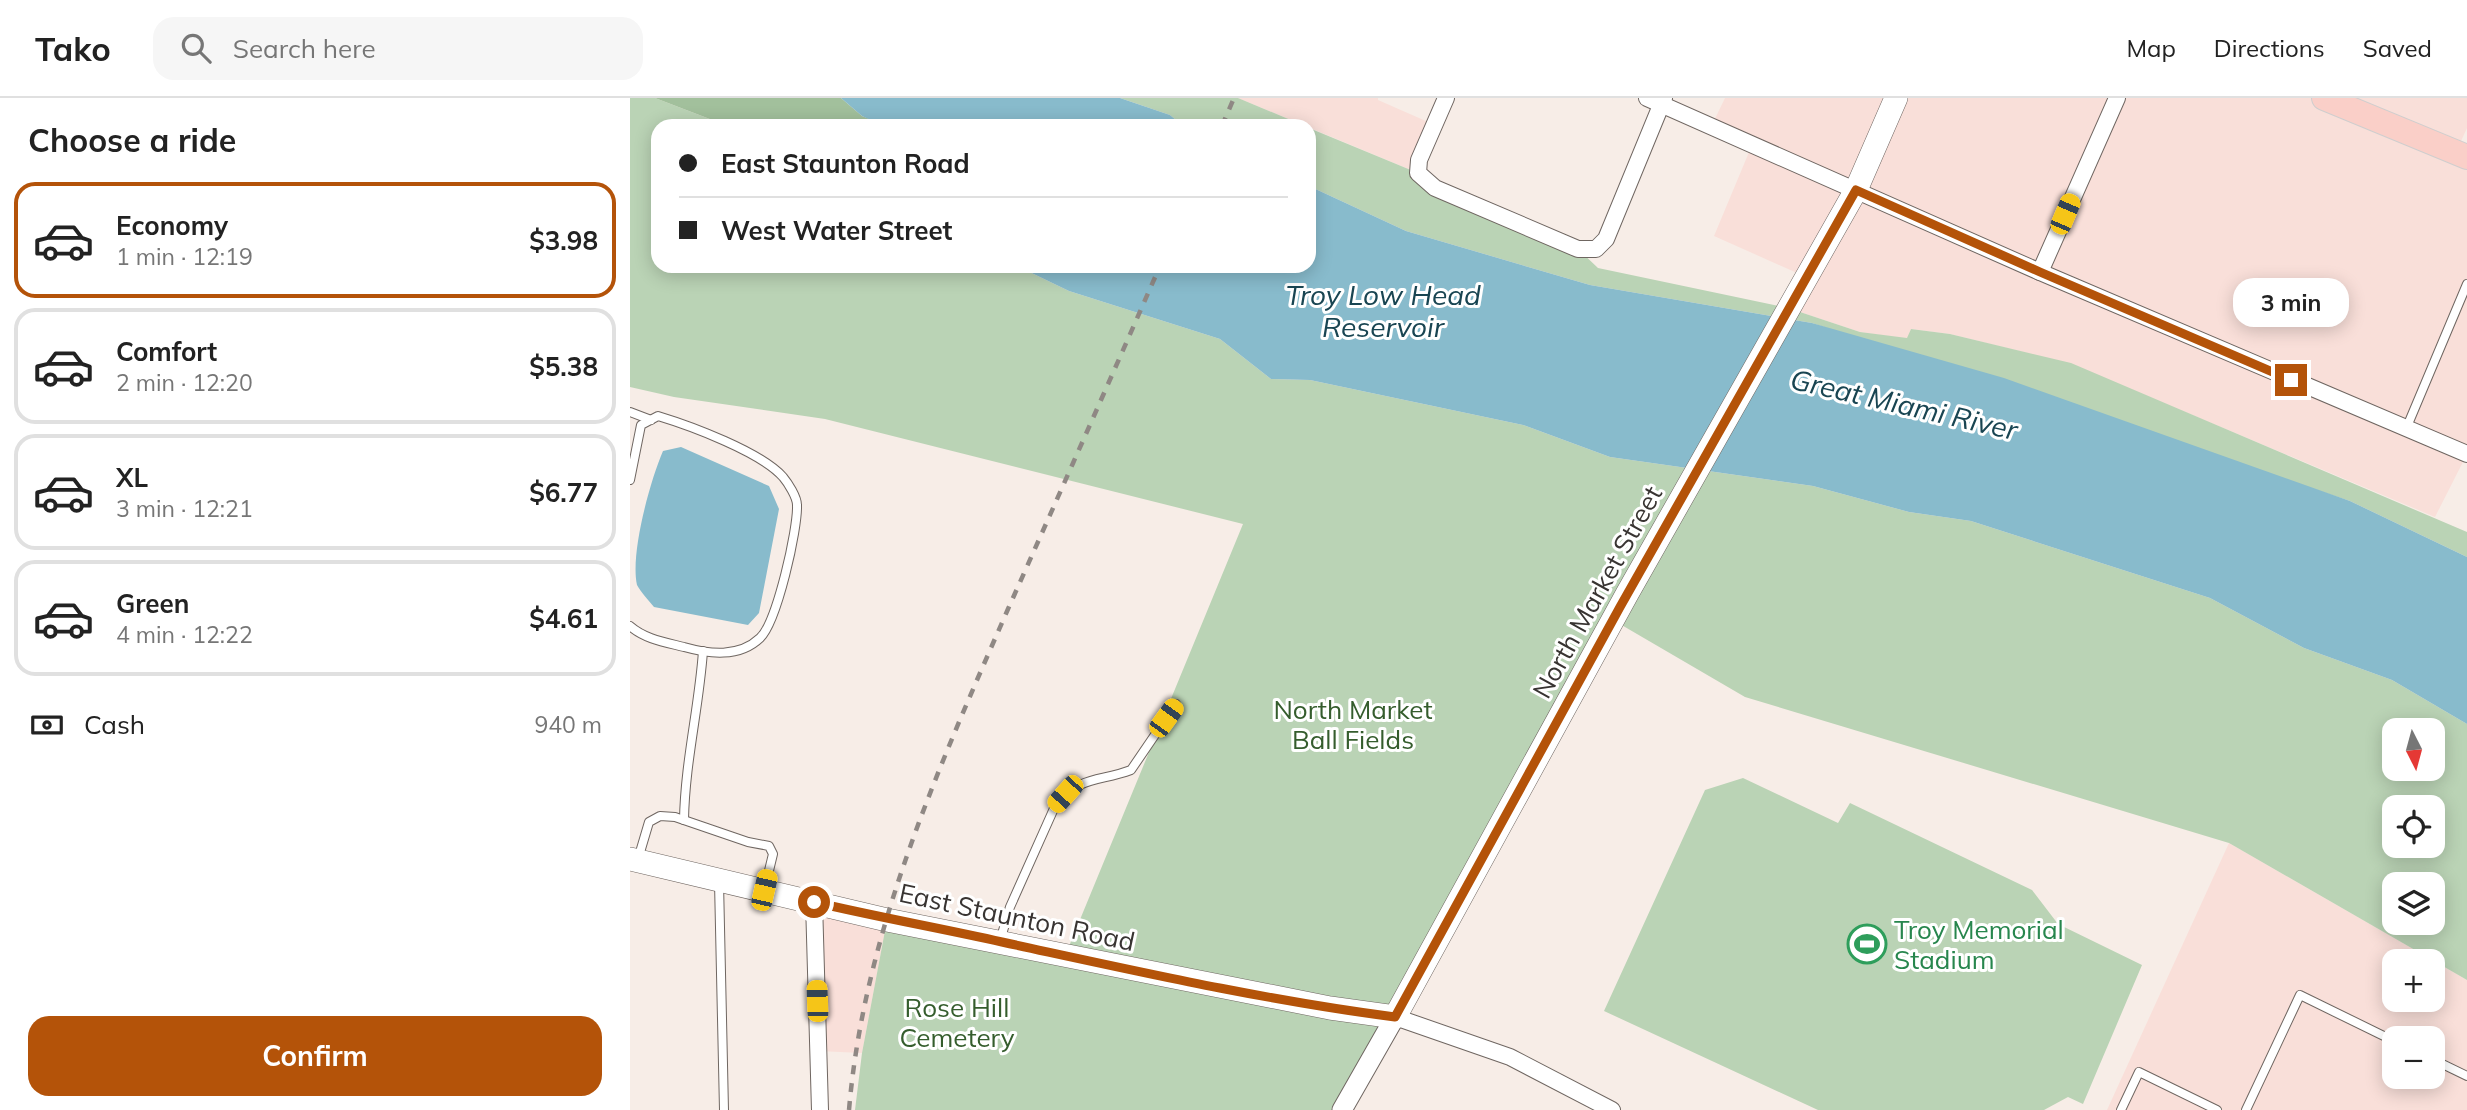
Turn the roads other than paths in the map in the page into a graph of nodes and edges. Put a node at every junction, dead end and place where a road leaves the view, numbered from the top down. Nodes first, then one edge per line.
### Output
1 (1446, 98) edge
2 (1896, 98) edge
3 (2117, 98) edge
4 (2328, 99) edge
5 (1657, 100) edge
6 (2467, 157) edge
7 (1856, 190) junction
8 (2040, 272) junction
9 (2467, 284) edge
10 (630, 412) edge
11 (651, 420) junction
12 (2406, 429) junction
13 (2467, 454) edge
14 (630, 480) edge
15 (630, 626) edge
16 (703, 650) junction
17 (1176, 704) dead end
18 (684, 820) junction
19 (634, 859) edge
20 (719, 880) junction
21 (764, 890) junction
22 (814, 902) junction
23 (1000, 941) junction
24 (1395, 1017) junction
25 (2382, 1035) edge
26 (2445, 1065) edge
27 (2467, 1076) edge
28 (724, 1110) edge
29 (820, 1110) edge
30 (1342, 1110) edge
31 (1612, 1110) edge
32 (2121, 1110) edge
33 (2217, 1110) edge
34 (2246, 1110) edge

1 - 5 street
2 - 7 main road, North Market Street
3 - 8 street
4 - 6 main road
5 - 7 street
7 - 8 street
7 - 24 main road, North Market Street
8 - 12 street
9 - 12 lane
10 - 11 lane
11 - 14 lane
11 - 16 lane
12 - 13 street
15 - 16 lane
16 - 18 lane
17 - 23 lane
18 - 19 lane
18 - 21 lane
19 - 20 main road, East Staunton Road
20 - 21 main road, East Staunton Road
20 - 28 lane
21 - 22 main road, East Staunton Road
22 - 23 main road, East Staunton Road
22 - 29 street
23 - 24 main road, East Staunton Road
24 - 30 street, North Market Street
24 - 31 street
25 - 34 lane
26 - 27 lane
32 - 33 lane

